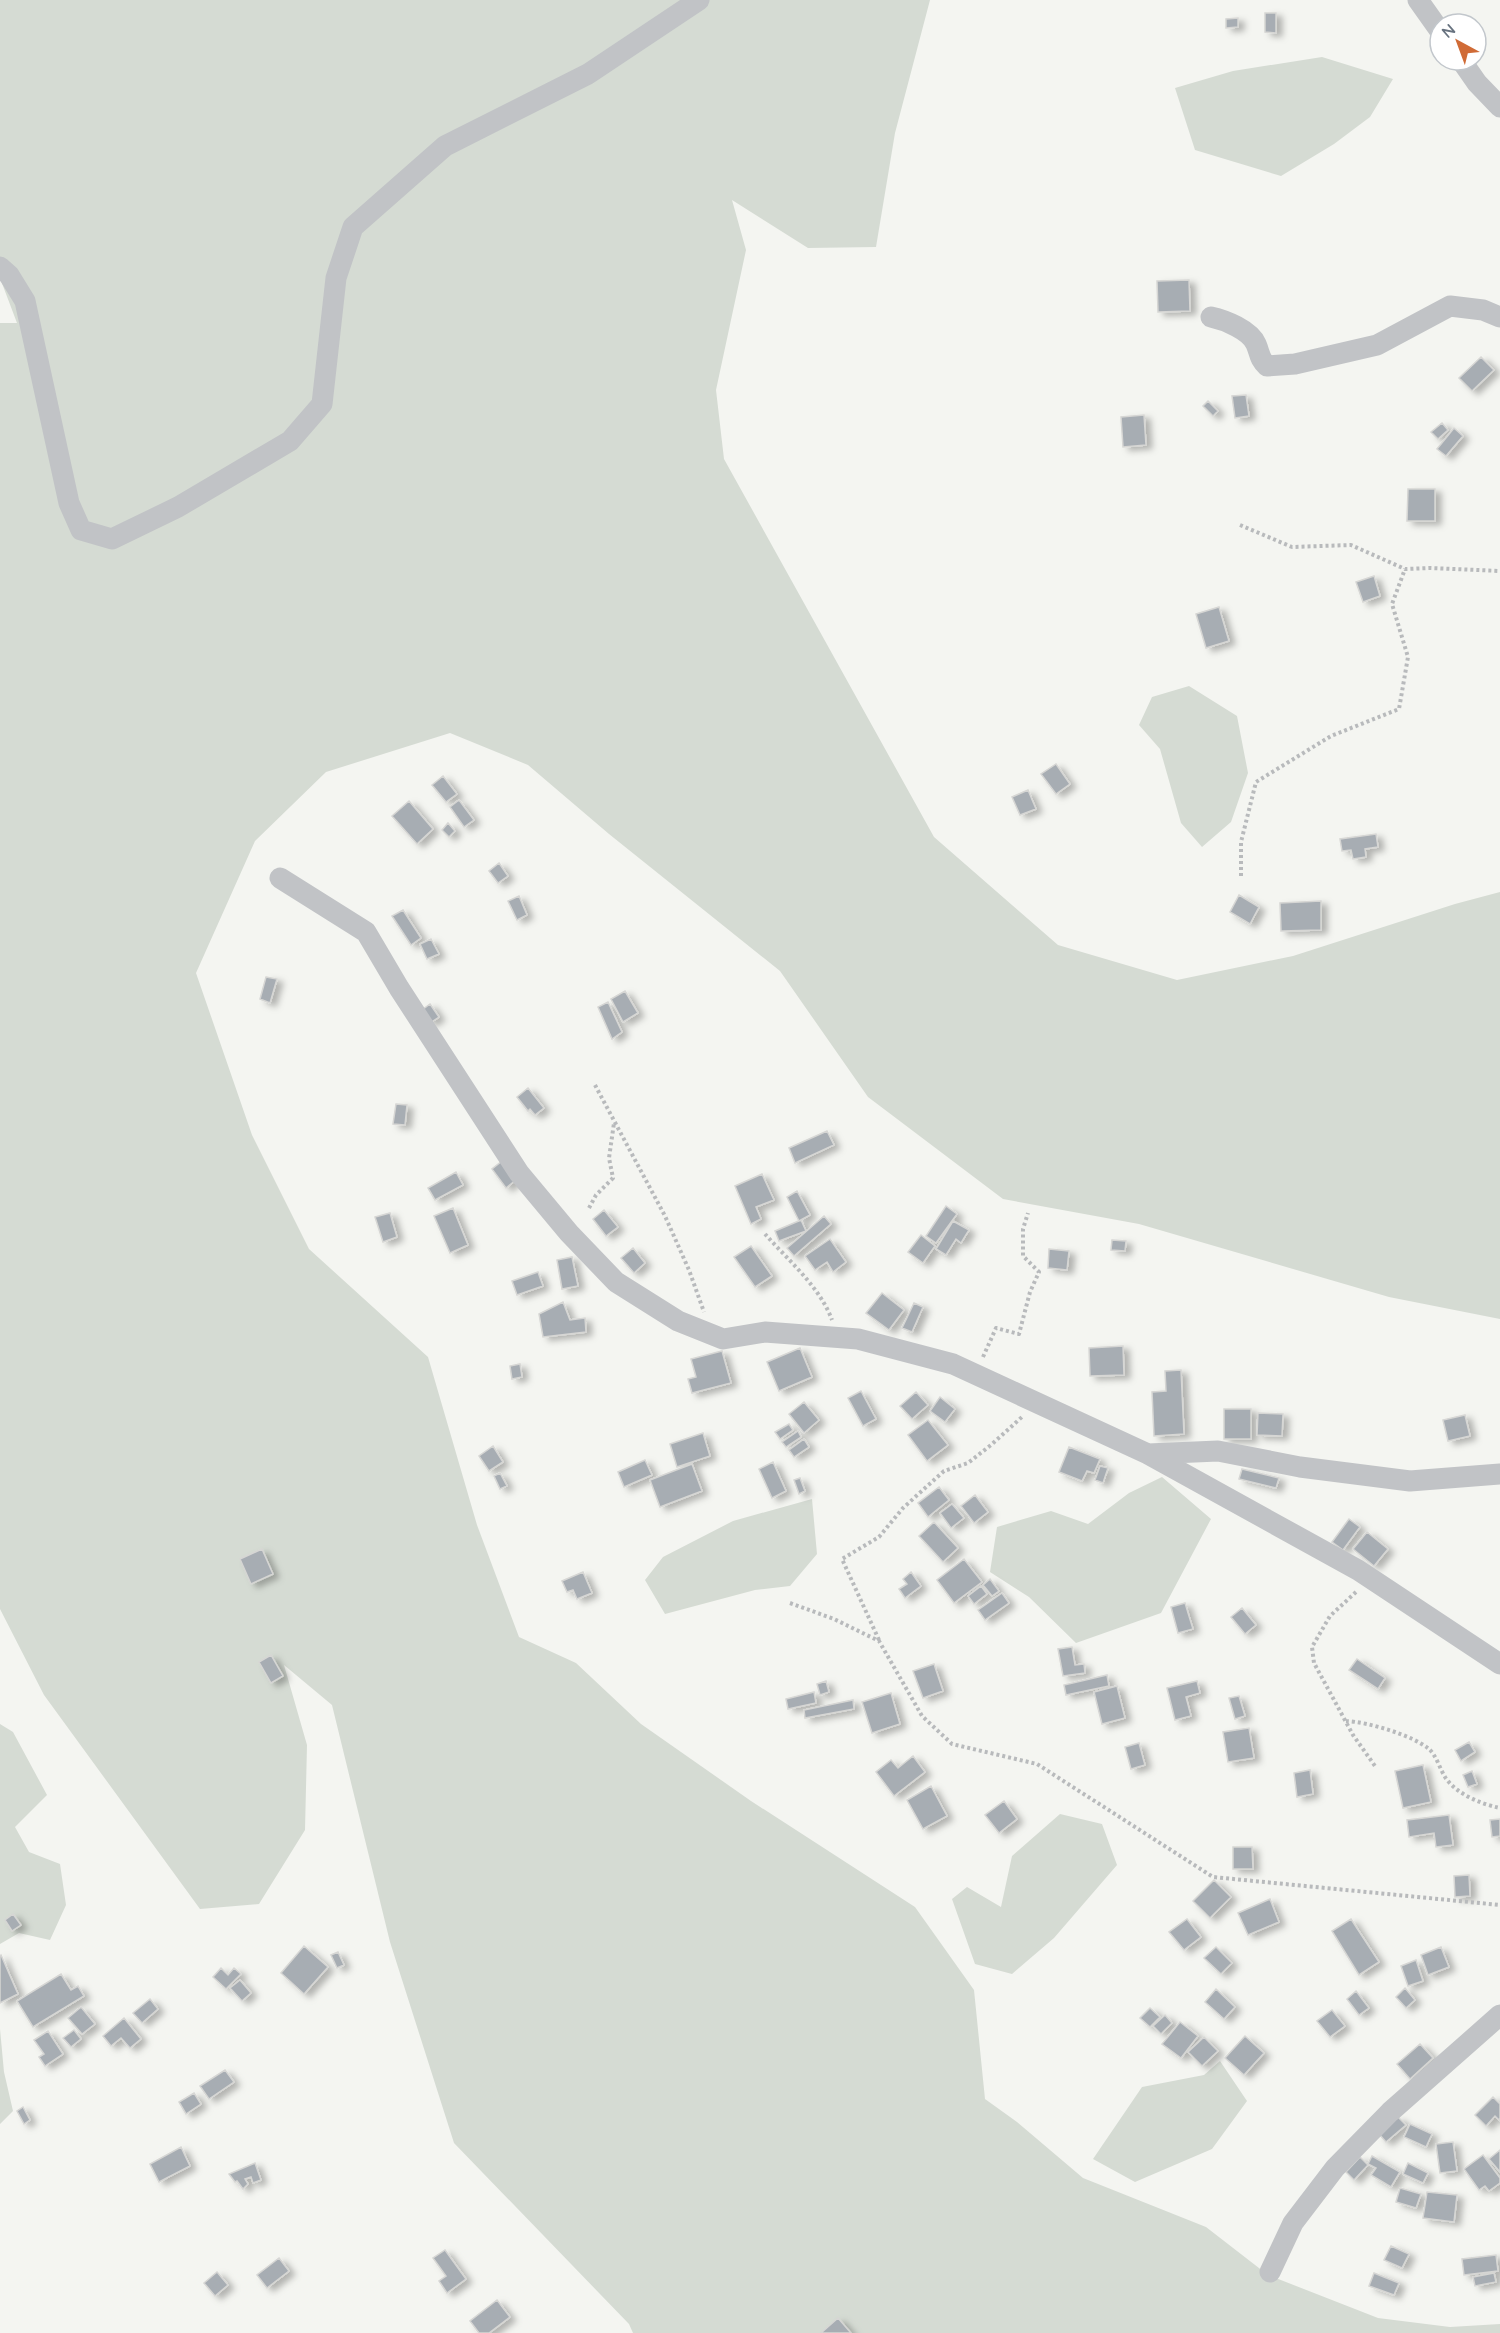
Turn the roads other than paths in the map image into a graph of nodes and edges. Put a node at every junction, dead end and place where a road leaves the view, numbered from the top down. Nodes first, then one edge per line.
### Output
1 (699, 0) edge
2 (1418, 0) edge
3 (1428, 14) edge
4 (1469, 72) edge
5 (1500, 107) edge
6 (0, 267) edge
7 (1211, 317) dead end
8 (1500, 317) edge
9 (280, 878) dead end
10 (1148, 1454) junction
11 (1500, 1474) edge
12 (1500, 1664) edge
13 (1500, 2015) edge
14 (1270, 2272) dead end

1 - 6 street
2 - 3 street
4 - 5 street
7 - 8 street
9 - 10 street
10 - 11 street
10 - 12 street
13 - 14 street

